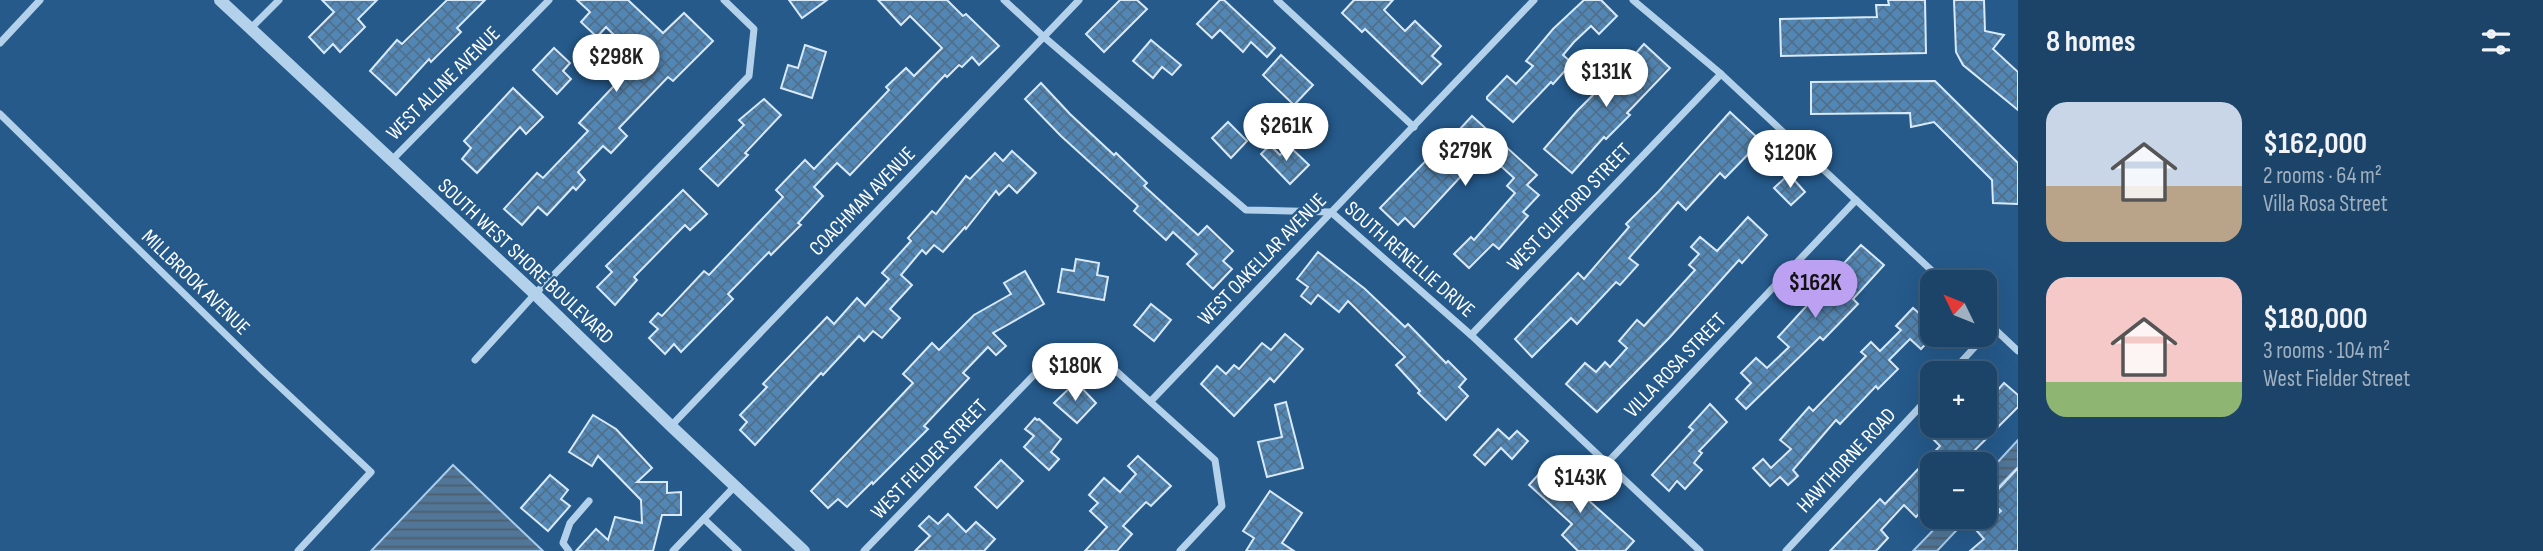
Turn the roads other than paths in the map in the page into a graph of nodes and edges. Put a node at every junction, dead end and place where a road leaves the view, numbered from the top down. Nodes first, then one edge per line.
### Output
1 (40, 0) edge
2 (220, 0) edge
3 (279, 0) edge
4 (549, 0) edge
5 (724, 0) edge
6 (1004, 0) edge
7 (1079, 0) edge
8 (1277, 0) edge
9 (1534, 0) edge
10 (1633, 0) edge
11 (250, 29) junction
12 (1044, 37) junction
13 (0, 43) edge
14 (1721, 74) junction
15 (0, 114) edge
16 (1414, 127) junction
17 (391, 160) junction
18 (1856, 200) junction
19 (1331, 212) junction
20 (1931, 270) edge
21 (535, 294) junction
22 (1997, 331) edge
23 (1471, 335) junction
24 (1975, 347) edge
25 (2018, 351) edge
26 (475, 360) dead end
27 (1962, 361) edge
28 (1151, 401) junction
29 (1920, 407) edge
30 (671, 426) junction
31 (1607, 463) junction
32 (735, 486) junction
33 (589, 501) dead end
34 (704, 519) junction
35 (298, 551) edge
36 (569, 551) edge
37 (673, 551) edge
38 (738, 551) edge
39 (804, 551) edge
40 (864, 551) edge
41 (1180, 551) edge
42 (1700, 551) edge
43 (1786, 551) edge

1 - 13 street
2 - 11 street, SOUTH WEST SHORE BOULEVARD
3 - 11 street
4 - 17 street, WEST ALLINE AVENUE
5 - 21 street
6 - 12 street, SOUTH RENELLIE DRIVE
7 - 12 street, COACHMAN AVENUE
8 - 16 street
9 - 16 street, WEST OAKELLAR AVENUE
10 - 14 street
11 - 17 street, SOUTH WEST SHORE BOULEVARD
12 - 19 street, SOUTH RENELLIE DRIVE
12 - 30 street, COACHMAN AVENUE
14 - 18 street
14 - 23 street, WEST CLIFFORD STREET
15 - 35 street, MILLBROOK AVENUE
16 - 19 street, WEST OAKELLAR AVENUE
17 - 21 street, SOUTH WEST SHORE BOULEVARD
18 - 20 street
18 - 31 street, VILLA ROSA STREET
19 - 23 street, SOUTH RENELLIE DRIVE
19 - 28 street, WEST OAKELLAR AVENUE
21 - 26 street
21 - 30 street, SOUTH WEST SHORE BOULEVARD
22 - 25 street
23 - 31 street, SOUTH RENELLIE DRIVE
24 - 27 street
28 - 40 street, WEST FIELDER STREET
28 - 41 street
29 - 43 street, HAWTHORNE ROAD
30 - 32 street, SOUTH WEST SHORE BOULEVARD
31 - 42 street, SOUTH RENELLIE DRIVE
32 - 34 street
32 - 39 street, SOUTH WEST SHORE BOULEVARD
33 - 36 street
34 - 37 street
34 - 38 street

